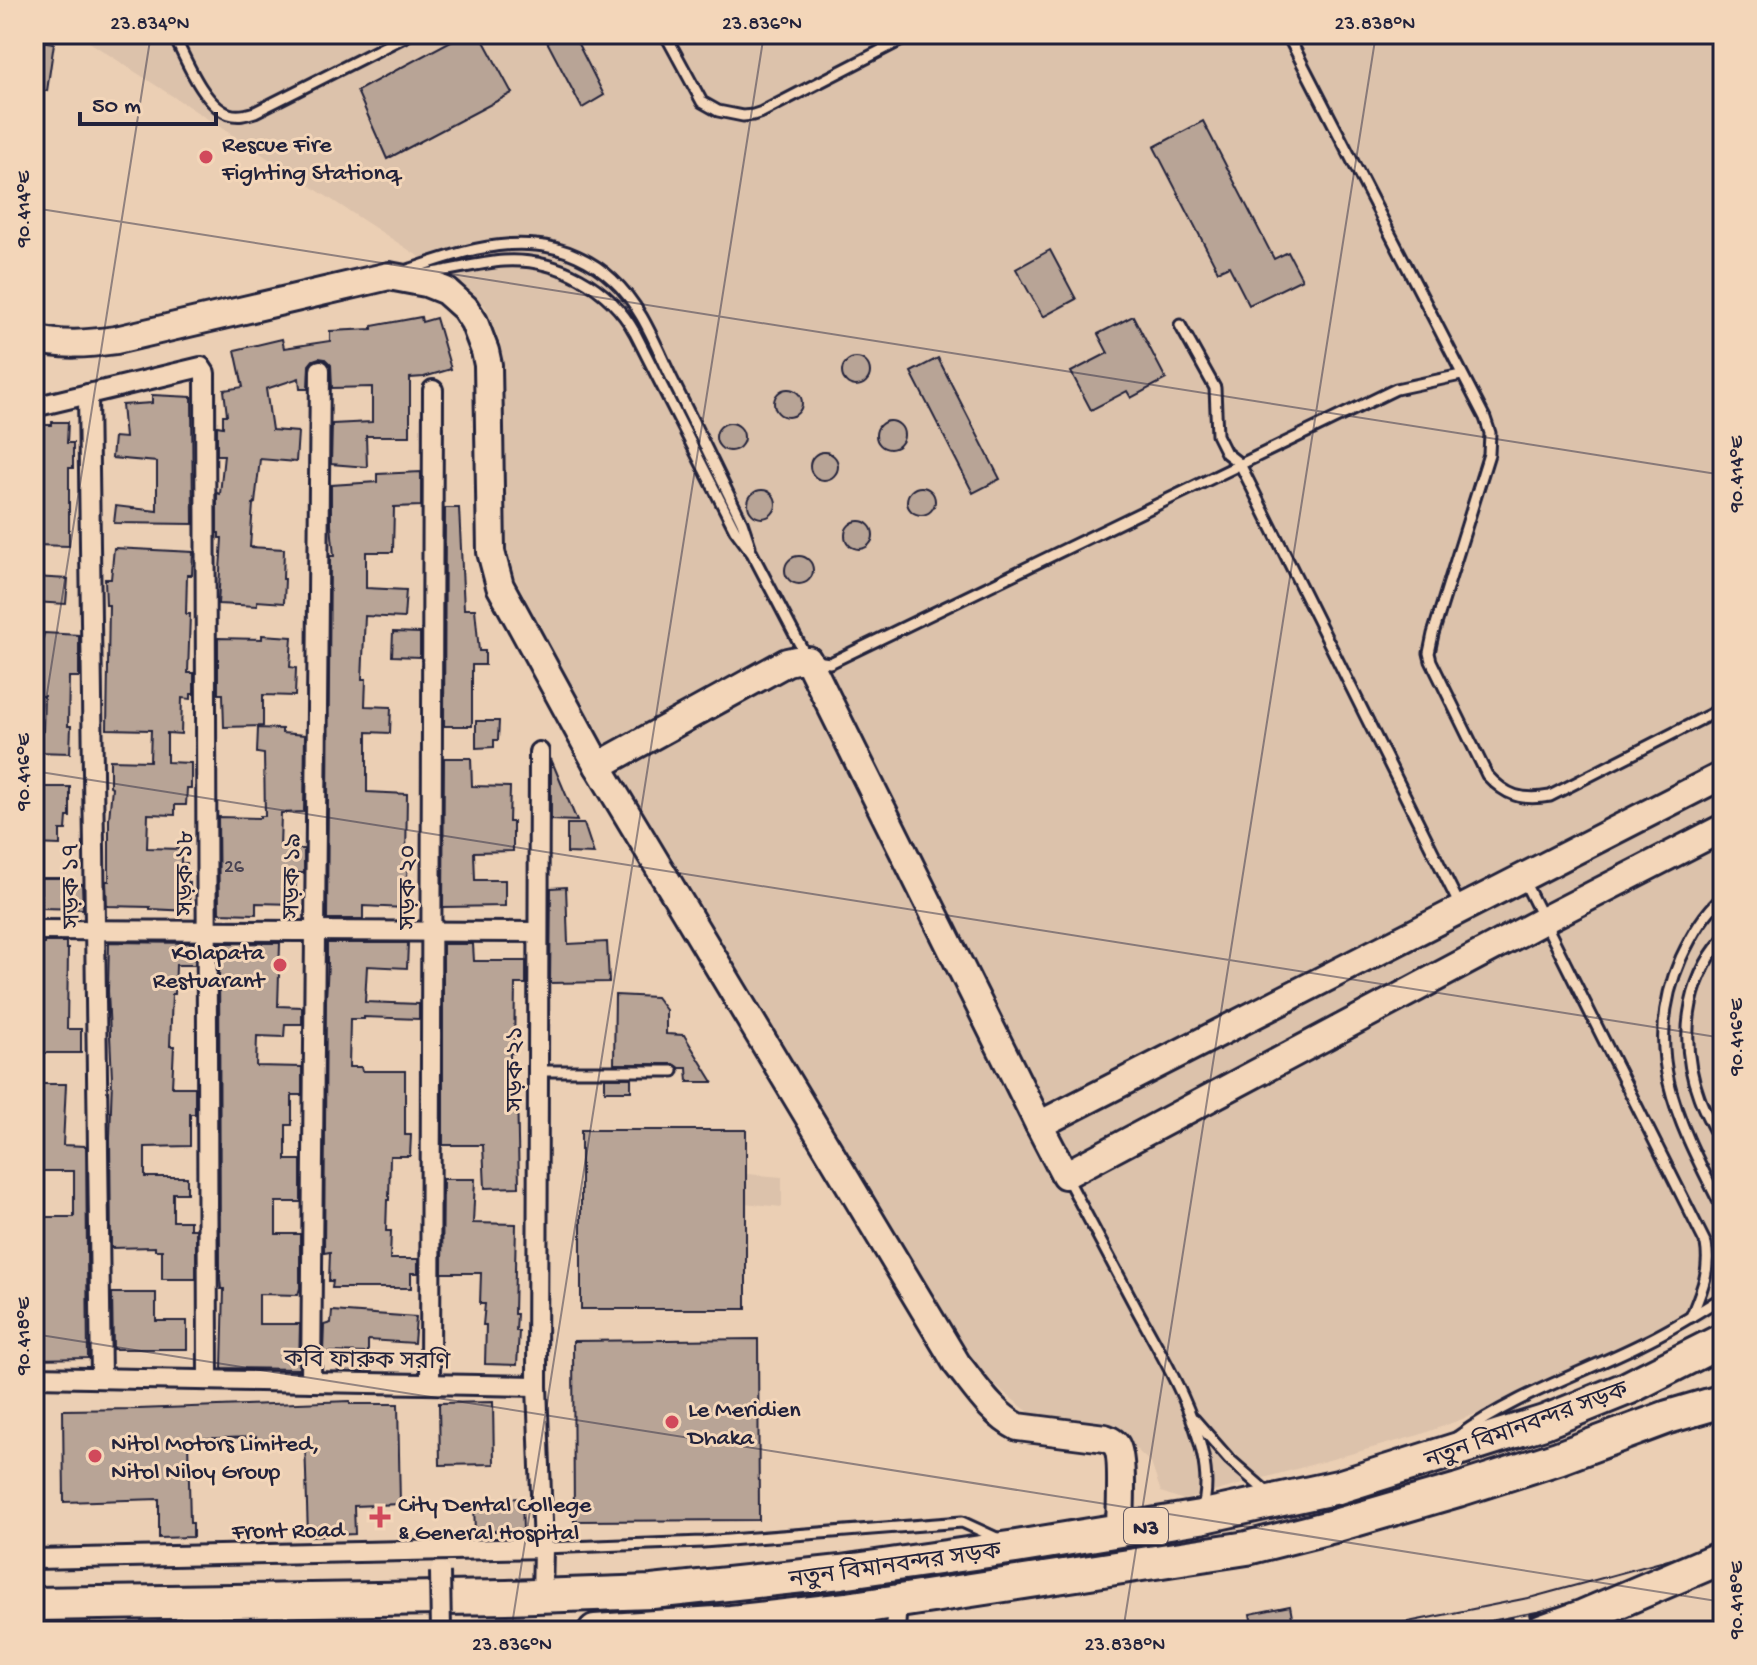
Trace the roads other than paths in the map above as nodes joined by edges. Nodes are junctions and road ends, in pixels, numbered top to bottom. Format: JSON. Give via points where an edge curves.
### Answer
{"nodes":[{"id":1,"x":173,"y":34,"type":"edge"},
{"id":2,"x":410,"y":34,"type":"edge"},
{"id":3,"x":665,"y":34,"type":"edge"},
{"id":4,"x":913,"y":34,"type":"edge"},
{"id":5,"x":1287,"y":34,"type":"edge"},
{"id":6,"x":389,"y":276,"type":"junction"},
{"id":7,"x":1180,"y":325,"type":"dead end"},
{"id":8,"x":34,"y":339,"type":"edge"},
{"id":9,"x":320,"y":370,"type":"dead end"},
{"id":10,"x":1461,"y":375,"type":"junction"},
{"id":11,"x":433,"y":390,"type":"dead end"},
{"id":12,"x":88,"y":394,"type":"junction"},
{"id":13,"x":34,"y":407,"type":"edge"},
{"id":14,"x":1240,"y":464,"type":"junction"},
{"id":15,"x":752,"y":553,"type":"junction"},
{"id":16,"x":808,"y":660,"type":"junction"},
{"id":17,"x":1723,"y":708,"type":"edge"},
{"id":18,"x":539,"y":752,"type":"dead end"},
{"id":19,"x":598,"y":766,"type":"junction"},
{"id":20,"x":1723,"y":775,"type":"edge"},
{"id":21,"x":1723,"y":828,"type":"edge"},
{"id":22,"x":1523,"y":877,"type":"junction"},
{"id":23,"x":1723,"y":897,"type":"edge"},
{"id":24,"x":1462,"y":909,"type":"junction"},
{"id":25,"x":1544,"y":920,"type":"junction"},
{"id":26,"x":34,"y":930,"type":"edge"},
{"id":27,"x":95,"y":931,"type":"junction"},
{"id":28,"x":208,"y":931,"type":"junction"},
{"id":29,"x":315,"y":931,"type":"junction"},
{"id":30,"x":431,"y":932,"type":"junction"},
{"id":31,"x":538,"y":932,"type":"junction"},
{"id":32,"x":1723,"y":939,"type":"edge"},
{"id":33,"x":538,"y":1071,"type":"junction"},
{"id":34,"x":673,"y":1071,"type":"dead end"},
{"id":35,"x":1039,"y":1125,"type":"junction"},
{"id":36,"x":1723,"y":1147,"type":"edge"},
{"id":37,"x":1065,"y":1175,"type":"junction"},
{"id":38,"x":1723,"y":1210,"type":"edge"},
{"id":39,"x":1723,"y":1297,"type":"edge"},
{"id":40,"x":1691,"y":1317,"type":"junction"},
{"id":41,"x":1723,"y":1340,"type":"edge"},
{"id":42,"x":34,"y":1377,"type":"edge"},
{"id":43,"x":101,"y":1378,"type":"junction"},
{"id":44,"x":208,"y":1380,"type":"junction"},
{"id":45,"x":311,"y":1382,"type":"junction"},
{"id":46,"x":430,"y":1384,"type":"junction"},
{"id":47,"x":537,"y":1386,"type":"junction"},
{"id":48,"x":1723,"y":1401,"type":"edge"},
{"id":49,"x":1191,"y":1417,"type":"junction"},
{"id":50,"x":1426,"y":1460,"type":"junction"},
{"id":51,"x":1279,"y":1501,"type":"junction"},
{"id":52,"x":1200,"y":1517,"type":"junction"},
{"id":53,"x":1120,"y":1530,"type":"junction"},
{"id":54,"x":1016,"y":1547,"type":"junction"},
{"id":55,"x":543,"y":1548,"type":"junction"},
{"id":56,"x":1723,"y":1557,"type":"edge"},
{"id":57,"x":34,"y":1559,"type":"edge"},
{"id":58,"x":440,"y":1572,"type":"dead end"},
{"id":59,"x":542,"y":1597,"type":"junction"},
{"id":60,"x":34,"y":1604,"type":"edge"},
{"id":61,"x":896,"y":1616,"type":"edge"},
{"id":62,"x":441,"y":1631,"type":"edge"},
{"id":63,"x":595,"y":1631,"type":"edge"},
{"id":64,"x":1543,"y":1631,"type":"edge"}],
"edges":[{"from":1,"to":2,"type":"lane","via":[[208,96],[226,113],[244,115]]},
{"from":3,"to":4,"type":"lane","via":[[702,102],[743,116],[762,112]]},
{"from":5,"to":10,"type":"lane"},
{"from":6,"to":8,"type":"main road","via":[[116,340],[78,345]]},
{"from":6,"to":15,"type":"lane","via":[[506,261],[540,264],[573,275],[603,294],[628,321],[735,530]]},
{"from":6,"to":15,"type":"lane","via":[[488,247],[526,244],[560,250],[597,267],[624,291],[648,329]]},
{"from":6,"to":19,"type":"main road","via":[[446,291],[465,308],[479,333],[488,365],[491,552],[500,586]]},
{"from":7,"to":14,"type":"lane","via":[[1215,388],[1217,435],[1226,453]]},
{"from":9,"to":29,"type":"street","name":"সড়ক ১৯"},
{"from":10,"to":14,"type":"lane","via":[[1396,389]]},
{"from":10,"to":17,"type":"lane","via":[[1488,426],[1489,454],[1429,653],[1487,775],[1508,793],[1534,799],[1550,796]]},
{"from":11,"to":30,"type":"street","name":"সড়ক ২০"},
{"from":12,"to":13,"type":"street"},
{"from":12,"to":27,"type":"street","name":"সড়ক ১৭"},
{"from":12,"to":28,"type":"street","name":"সড়ক ১৮","via":[[201,367],[205,373]]},
{"from":14,"to":16,"type":"lane","via":[[830,663]]},
{"from":14,"to":24,"type":"lane"},
{"from":15,"to":16,"type":"lane"},
{"from":16,"to":19,"type":"main road","via":[[787,662]]},
{"from":16,"to":35,"type":"main road"},
{"from":18,"to":31,"type":"street","name":"সড়ক ২১"},
{"from":19,"to":53,"type":"main road","via":[[957,1364],[1006,1421],[1105,1438],[1118,1448]]},
{"from":20,"to":22,"type":"main road"},
{"from":21,"to":25,"type":"main road"},
{"from":22,"to":24,"type":"main road"},
{"from":22,"to":25,"type":"lane"},
{"from":23,"to":38,"type":"lane","via":[[1691,936],[1674,975],[1663,1037],[1672,1098]]},
{"from":24,"to":35,"type":"main road"},
{"from":25,"to":37,"type":"main road"},
{"from":25,"to":40,"type":"lane","via":[[1706,1244],[1706,1279]]},
{"from":26,"to":27,"type":"street"},
{"from":27,"to":28,"type":"street"},
{"from":27,"to":43,"type":"street","name":"সড়ক ১৭"},
{"from":28,"to":29,"type":"street"},
{"from":28,"to":44,"type":"street","name":"সড়ক ১৮"},
{"from":29,"to":30,"type":"street"},
{"from":29,"to":45,"type":"street","name":"সড়ক ১৯"},
{"from":30,"to":31,"type":"street"},
{"from":30,"to":46,"type":"street","name":"সড়ক ২০"},
{"from":31,"to":33,"type":"street","name":"সড়ক ২১"},
{"from":32,"to":36,"type":"lane","via":[[1692,995],[1687,1038],[1699,1098]]},
{"from":33,"to":34,"type":"lane"},
{"from":33,"to":47,"type":"street","name":"সড়ক ২১"},
{"from":35,"to":37,"type":"main road"},
{"from":37,"to":49,"type":"lane"},
{"from":39,"to":40,"type":"lane"},
{"from":40,"to":50,"type":"lane","via":[[1533,1391]]},
{"from":41,"to":50,"type":"highway","name":"নতুন বিমানবন্দর সড়ক","number":"N3","via":[[1628,1388],[1544,1422]]},
{"from":42,"to":43,"type":"street","name":"কবি ফারুক সরণি"},
{"from":43,"to":44,"type":"street","name":"কবি ফারুক সরণি"},
{"from":44,"to":45,"type":"street","name":"কবি ফারুক সরণি"},
{"from":45,"to":46,"type":"street","name":"কবি ফারুক সরণি"},
{"from":46,"to":47,"type":"street","name":"কবি ফারুক সরণি"},
{"from":47,"to":55,"type":"street"},
{"from":48,"to":61,"type":"highway","name":"নতুন বিমানবন্দর সড়ক","number":"N3","via":[[1334,1526],[1247,1548]]},
{"from":49,"to":51,"type":"lane","via":[[1240,1471]]},
{"from":49,"to":52,"type":"lane","via":[[1206,1473]]},
{"from":50,"to":51,"type":"highway","name":"নতুন বিমানবন্দর সড়ক","number":"N3"},
{"from":51,"to":52,"type":"highway","name":"নতুন বিমানবন্দর সড়ক","number":"N3"},
{"from":52,"to":53,"type":"highway","name":"নতুন বিমানবন্দর সড়ক","number":"N3"},
{"from":53,"to":54,"type":"highway","name":"নতুন বিমানবন্দর সড়ক","number":"N3"},
{"from":54,"to":55,"type":"lane","via":[[962,1522]]},
{"from":54,"to":59,"type":"highway","name":"নতুন বিমানবন্দর সড়ক","number":"N3","via":[[744,1583]]},
{"from":55,"to":57,"type":"street","name":"Front Road"},
{"from":55,"to":59,"type":"street"},
{"from":56,"to":64,"type":"highway","bridge":true},
{"from":58,"to":62,"type":"street","bridge":true},
{"from":59,"to":60,"type":"highway","name":"নতুন বিমানবন্দর সড়ক","number":"N3"},
{"from":61,"to":63,"type":"highway","name":"নতুন বিমানবন্দর সড়ক","number":"N3"}]}
